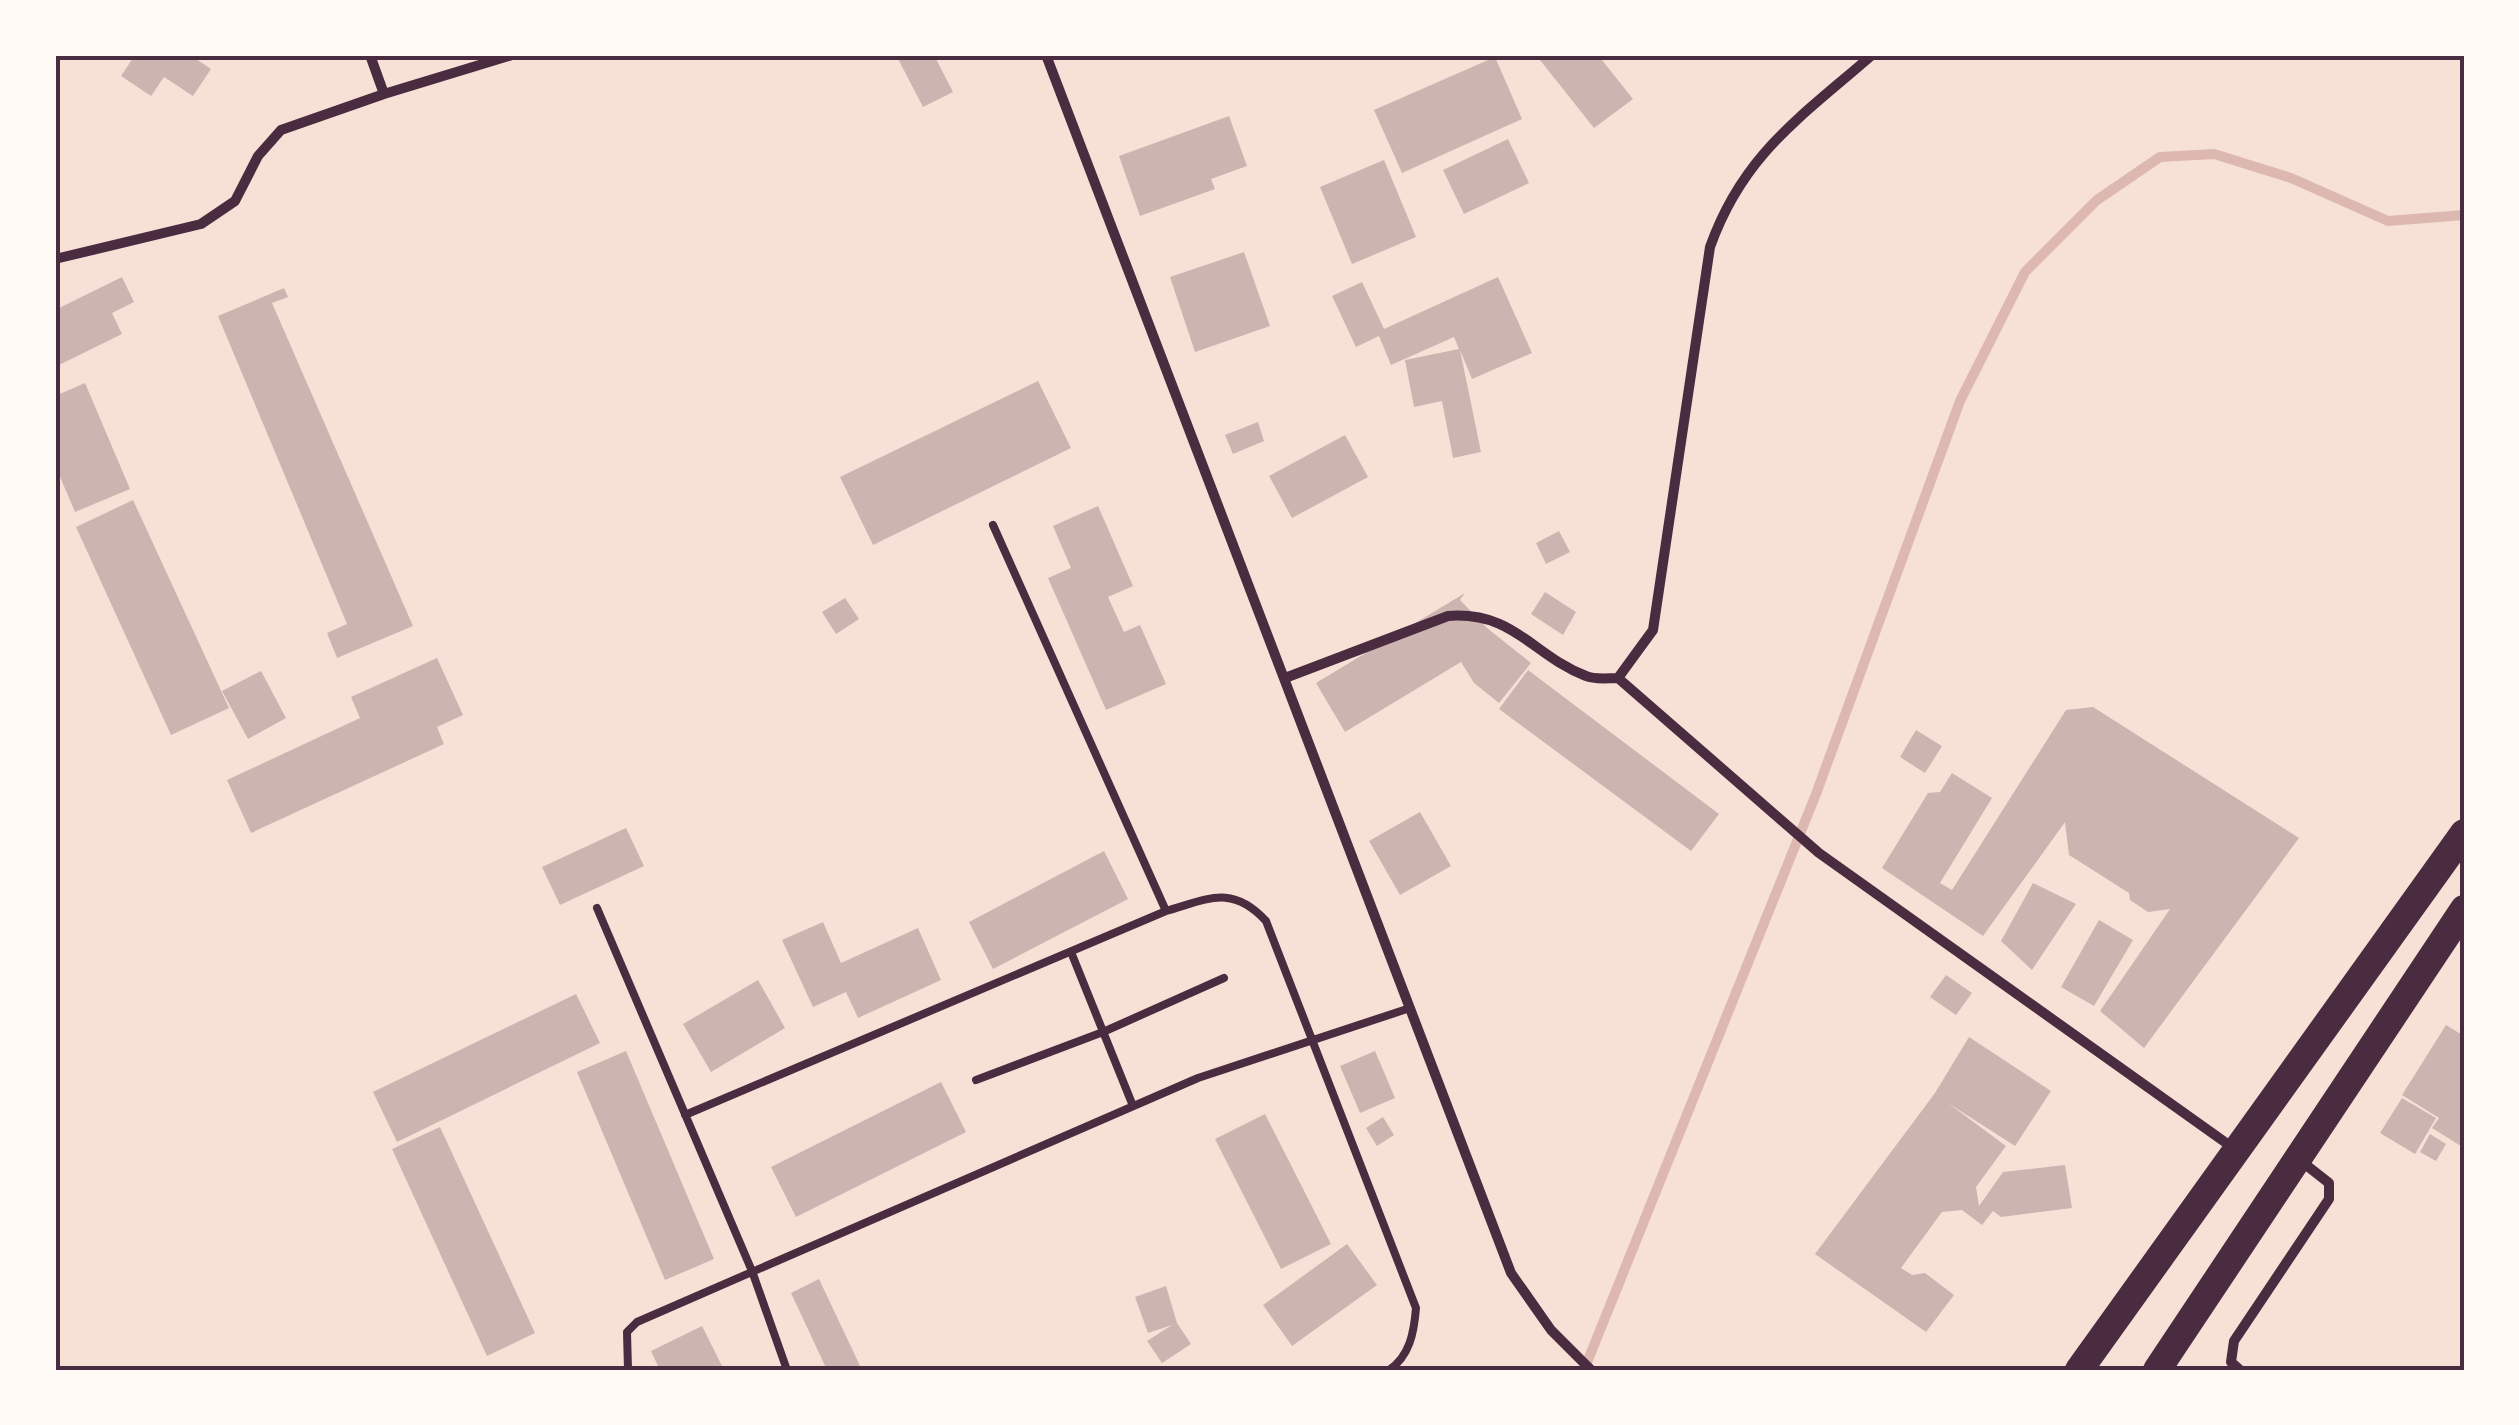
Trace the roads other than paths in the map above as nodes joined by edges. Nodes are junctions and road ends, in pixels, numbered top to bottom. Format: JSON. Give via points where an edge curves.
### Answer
{"nodes":[{"id":1,"x":370,"y":55,"type":"edge"},
{"id":2,"x":512,"y":55,"type":"edge"},
{"id":3,"x":1046,"y":55,"type":"edge"},
{"id":4,"x":1872,"y":55,"type":"edge"},
{"id":5,"x":384,"y":94,"type":"junction"},
{"id":6,"x":55,"y":259,"type":"edge"},
{"id":7,"x":993,"y":525,"type":"dead end"},
{"id":8,"x":1285,"y":678,"type":"junction"},
{"id":9,"x":1618,"y":678,"type":"junction"},
{"id":10,"x":2464,"y":834,"type":"edge"},
{"id":11,"x":597,"y":908,"type":"dead end"},
{"id":12,"x":2464,"y":909,"type":"edge"},
{"id":13,"x":1166,"y":912,"type":"junction"},
{"id":14,"x":1071,"y":952,"type":"junction"},
{"id":15,"x":1224,"y":978,"type":"dead end"},
{"id":16,"x":1410,"y":1008,"type":"junction"},
{"id":17,"x":1103,"y":1032,"type":"junction"},
{"id":18,"x":1313,"y":1040,"type":"junction"},
{"id":19,"x":976,"y":1080,"type":"dead end"},
{"id":20,"x":1133,"y":1106,"type":"junction"},
{"id":21,"x":685,"y":1115,"type":"junction"},
{"id":22,"x":2238,"y":1151,"type":"junction"},
{"id":23,"x":2296,"y":1157,"type":"junction"},
{"id":24,"x":752,"y":1271,"type":"junction"},
{"id":25,"x":628,"y":1370,"type":"edge"},
{"id":26,"x":786,"y":1370,"type":"edge"},
{"id":27,"x":1389,"y":1370,"type":"edge"},
{"id":28,"x":1591,"y":1370,"type":"edge"},
{"id":29,"x":2079,"y":1370,"type":"edge"},
{"id":30,"x":2157,"y":1370,"type":"edge"},
{"id":31,"x":2240,"y":1370,"type":"edge"}],
"edges":[{"from":1,"to":5,"type":"street"},
{"from":2,"to":5,"type":"street"},
{"from":3,"to":8,"type":"street"},
{"from":4,"to":9,"type":"street","via":[[1748,167],[1724,206],[1710,247],[1654,630]]},
{"from":5,"to":6,"type":"street","via":[[281,130],[258,156],[236,201],[200,224]]},
{"from":7,"to":13,"type":"lane"},
{"from":8,"to":9,"type":"street","via":[[1448,616],[1474,614],[1501,622],[1588,678]]},
{"from":8,"to":16,"type":"street"},
{"from":9,"to":22,"type":"street","via":[[1819,853]]},
{"from":10,"to":22,"type":"highway"},
{"from":11,"to":21,"type":"lane"},
{"from":12,"to":23,"type":"highway"},
{"from":13,"to":14,"type":"lane"},
{"from":13,"to":18,"type":"lane","via":[[1228,896],[1250,904],[1266,921]]},
{"from":14,"to":17,"type":"lane"},
{"from":14,"to":21,"type":"lane"},
{"from":15,"to":17,"type":"lane"},
{"from":16,"to":18,"type":"lane"},
{"from":16,"to":28,"type":"street","via":[[1510,1273]]},
{"from":17,"to":19,"type":"lane"},
{"from":17,"to":20,"type":"lane"},
{"from":18,"to":20,"type":"lane"},
{"from":18,"to":27,"type":"lane","via":[[1416,1308],[1414,1334],[1400,1363]]},
{"from":20,"to":24,"type":"lane"},
{"from":21,"to":24,"type":"lane"},
{"from":22,"to":29,"type":"highway"},
{"from":23,"to":30,"type":"highway"},
{"from":23,"to":31,"type":"street","via":[[2329,1183],[2329,1198],[2234,1341],[2231,1362]]},
{"from":24,"to":25,"type":"lane","via":[[637,1322],[627,1332]]},
{"from":24,"to":26,"type":"lane"}]}
